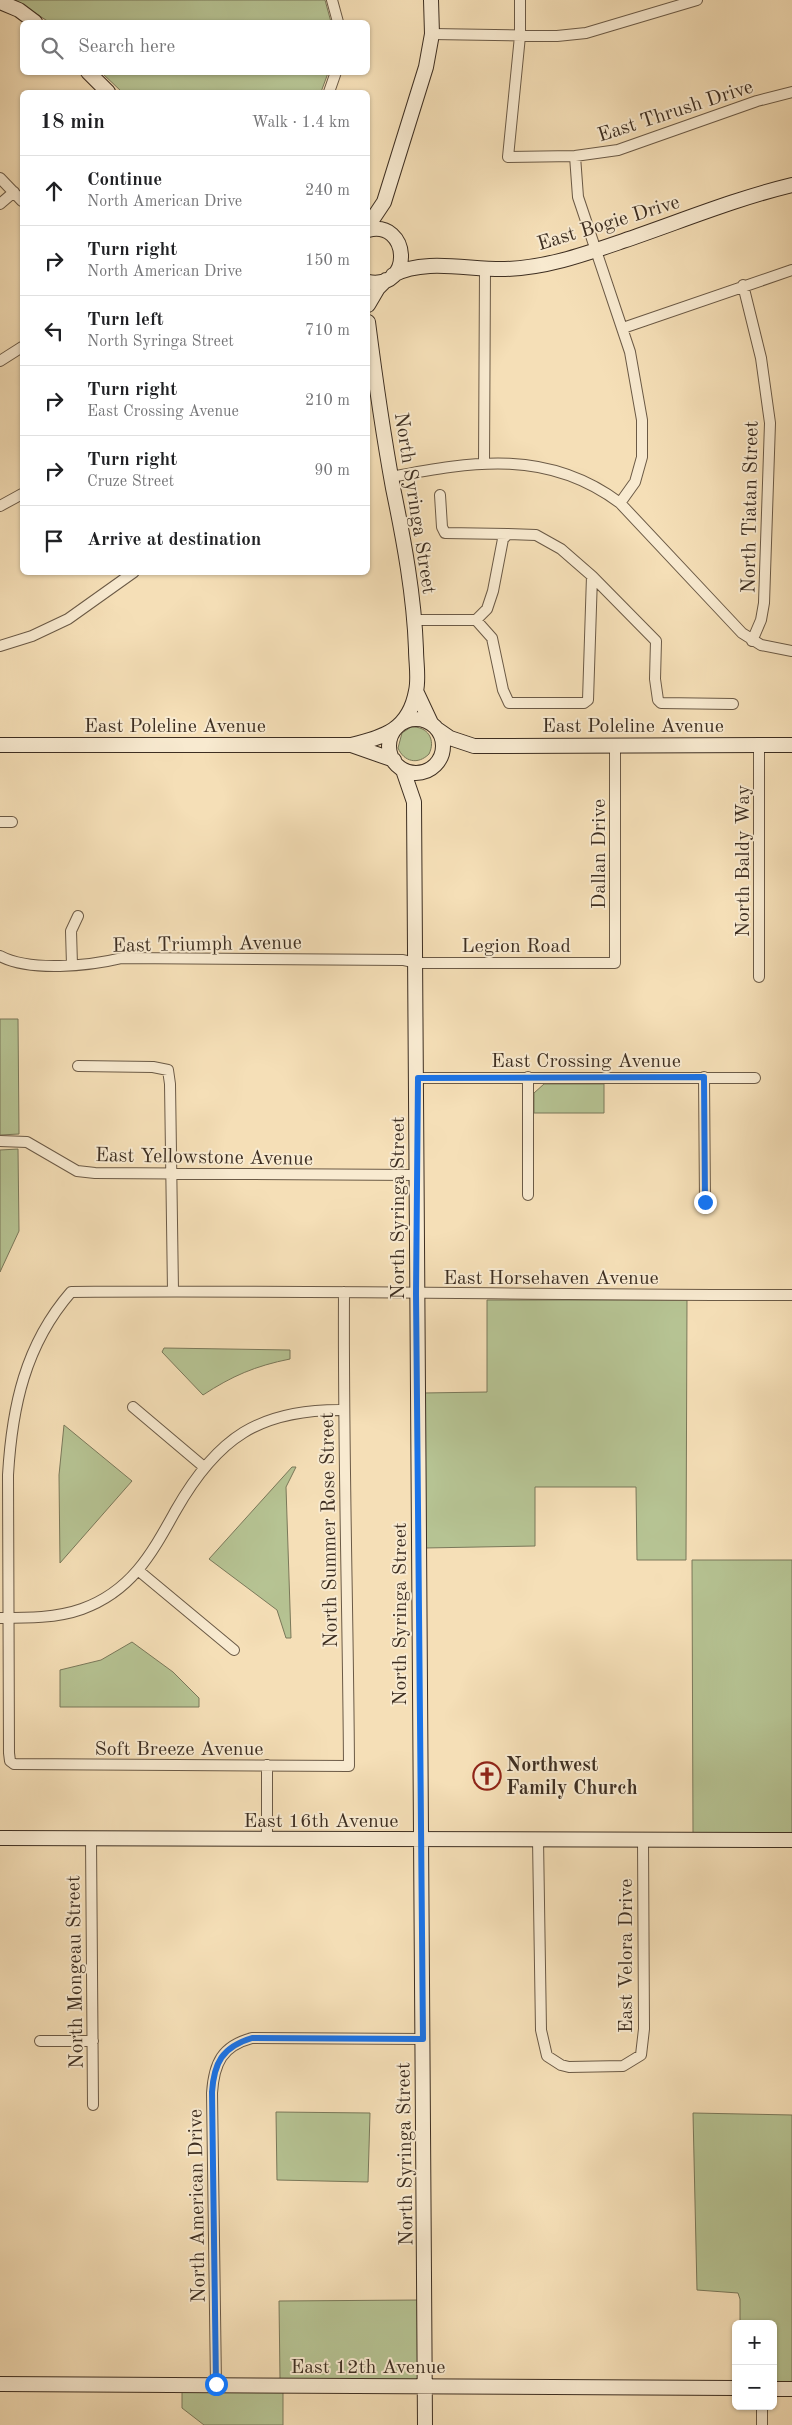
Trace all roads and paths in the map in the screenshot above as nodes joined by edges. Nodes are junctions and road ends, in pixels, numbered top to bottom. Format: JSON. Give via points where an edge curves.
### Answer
{"nodes":[{"id":1,"x":332,"y":0,"type":"edge"},
{"id":2,"x":431,"y":0,"type":"edge"},
{"id":3,"x":520,"y":0,"type":"edge"},
{"id":4,"x":697,"y":0,"type":"edge"},
{"id":5,"x":0,"y":2,"type":"edge"},
{"id":6,"x":32,"y":20,"type":"edge"},
{"id":7,"x":337,"y":20,"type":"edge"},
{"id":8,"x":432,"y":34,"type":"junction"},
{"id":9,"x":520,"y":36,"type":"junction"},
{"id":10,"x":91,"y":75,"type":"edge"},
{"id":11,"x":335,"y":75,"type":"edge"},
{"id":12,"x":106,"y":90,"type":"edge"},
{"id":13,"x":330,"y":90,"type":"edge"},
{"id":14,"x":792,"y":92,"type":"edge"},
{"id":15,"x":575,"y":156,"type":"junction"},
{"id":16,"x":0,"y":178,"type":"edge"},
{"id":17,"x":792,"y":186,"type":"edge"},
{"id":18,"x":14,"y":192,"type":"junction"},
{"id":19,"x":20,"y":198,"type":"edge"},
{"id":20,"x":384,"y":202,"type":"junction"},
{"id":21,"x":0,"y":204,"type":"edge"},
{"id":22,"x":370,"y":225,"type":"edge"},
{"id":23,"x":370,"y":228,"type":"edge"},
{"id":24,"x":396,"y":240,"type":"junction"},
{"id":25,"x":595,"y":250,"type":"junction"},
{"id":26,"x":432,"y":265,"type":"junction"},
{"id":27,"x":485,"y":269,"type":"junction"},
{"id":28,"x":792,"y":270,"type":"edge"},
{"id":29,"x":390,"y":278,"type":"junction"},
{"id":30,"x":370,"y":282,"type":"edge"},
{"id":31,"x":743,"y":285,"type":"junction"},
{"id":32,"x":370,"y":302,"type":"edge"},
{"id":33,"x":623,"y":328,"type":"junction"},
{"id":34,"x":370,"y":335,"type":"edge"},
{"id":35,"x":20,"y":348,"type":"edge"},
{"id":36,"x":0,"y":361,"type":"edge"},
{"id":37,"x":484,"y":463,"type":"junction"},
{"id":38,"x":392,"y":477,"type":"junction"},
{"id":39,"x":20,"y":495,"type":"edge"},
{"id":40,"x":440,"y":495,"type":"dead end"},
{"id":41,"x":620,"y":504,"type":"junction"},
{"id":42,"x":0,"y":506,"type":"edge"},
{"id":43,"x":508,"y":534,"type":"junction"},
{"id":44,"x":130,"y":575,"type":"edge"},
{"id":45,"x":592,"y":576,"type":"junction"},
{"id":46,"x":414,"y":620,"type":"junction"},
{"id":47,"x":476,"y":620,"type":"junction"},
{"id":48,"x":752,"y":641,"type":"junction"},
{"id":49,"x":0,"y":646,"type":"edge"},
{"id":50,"x":792,"y":652,"type":"edge"},
{"id":51,"x":416,"y":692,"type":"junction"},
{"id":52,"x":733,"y":704,"type":"dead end"},
{"id":53,"x":434,"y":726,"type":"junction"},
{"id":54,"x":396,"y":728,"type":"junction"},
{"id":55,"x":0,"y":744,"type":"edge"},
{"id":56,"x":615,"y":744,"type":"junction"},
{"id":57,"x":351,"y":745,"type":"junction"},
{"id":58,"x":759,"y":745,"type":"junction"},
{"id":59,"x":792,"y":745,"type":"edge"},
{"id":60,"x":474,"y":746,"type":"junction"},
{"id":61,"x":398,"y":765,"type":"junction"},
{"id":62,"x":431,"y":768,"type":"junction"},
{"id":63,"x":414,"y":802,"type":"junction"},
{"id":64,"x":0,"y":822,"type":"edge"},
{"id":65,"x":12,"y":822,"type":"dead end"},
{"id":66,"x":78,"y":916,"type":"dead end"},
{"id":67,"x":0,"y":956,"type":"edge"},
{"id":68,"x":416,"y":963,"type":"junction"},
{"id":69,"x":616,"y":963,"type":"joint"},
{"id":70,"x":72,"y":965,"type":"junction"},
{"id":71,"x":759,"y":976,"type":"dead end"},
{"id":72,"x":78,"y":1066,"type":"dead end"},
{"id":73,"x":704,"y":1077,"type":"junction"},
{"id":74,"x":418,"y":1078,"type":"junction"},
{"id":75,"x":528,"y":1078,"type":"junction"},
{"id":76,"x":755,"y":1078,"type":"dead end"},
{"id":77,"x":0,"y":1141,"type":"edge"},
{"id":78,"x":172,"y":1174,"type":"junction"},
{"id":79,"x":416,"y":1175,"type":"junction"},
{"id":80,"x":528,"y":1195,"type":"dead end"},
{"id":81,"x":705,"y":1202,"type":"dead end"},
{"id":82,"x":173,"y":1291,"type":"junction"},
{"id":83,"x":344,"y":1292,"type":"junction"},
{"id":84,"x":416,"y":1294,"type":"junction"},
{"id":85,"x":792,"y":1295,"type":"edge"},
{"id":86,"x":133,"y":1407,"type":"dead end"},
{"id":87,"x":343,"y":1410,"type":"junction"},
{"id":88,"x":204,"y":1467,"type":"junction"},
{"id":89,"x":139,"y":1571,"type":"junction"},
{"id":90,"x":4,"y":1618,"type":"edge"},
{"id":91,"x":234,"y":1650,"type":"dead end"},
{"id":92,"x":267,"y":1766,"type":"junction"},
{"id":93,"x":348,"y":1766,"type":"joint"},
{"id":94,"x":0,"y":1838,"type":"edge"},
{"id":95,"x":91,"y":1838,"type":"junction"},
{"id":96,"x":267,"y":1839,"type":"junction"},
{"id":97,"x":420,"y":1840,"type":"junction"},
{"id":98,"x":538,"y":1840,"type":"junction"},
{"id":99,"x":643,"y":1840,"type":"junction"},
{"id":100,"x":792,"y":1840,"type":"edge"},
{"id":101,"x":423,"y":2039,"type":"junction"},
{"id":102,"x":40,"y":2041,"type":"dead end"},
{"id":103,"x":93,"y":2041,"type":"junction"},
{"id":104,"x":93,"y":2105,"type":"dead end"},
{"id":105,"x":0,"y":2384,"type":"edge"},
{"id":106,"x":216,"y":2384,"type":"junction"},
{"id":107,"x":424,"y":2386,"type":"junction"},
{"id":108,"x":732,"y":2388,"type":"edge"},
{"id":109,"x":777,"y":2389,"type":"edge"},
{"id":110,"x":792,"y":2389,"type":"edge"},
{"id":111,"x":762,"y":2410,"type":"edge"},
{"id":112,"x":425,"y":2425,"type":"edge"},
{"id":113,"x":762,"y":2425,"type":"edge"}],
"edges":[{"from":1,"to":7,"type":"street"},
{"from":2,"to":8,"type":"street"},
{"from":3,"to":9,"type":"street"},
{"from":4,"to":9,"type":"street","via":[[586,33]]},
{"from":5,"to":6,"type":"street"},
{"from":8,"to":9,"type":"street"},
{"from":8,"to":20,"type":"street","via":[[426,67]]},
{"from":9,"to":15,"type":"street","name":"East Thrush Drive","via":[[508,157]]},
{"from":10,"to":12,"type":"street"},
{"from":11,"to":13,"type":"street"},
{"from":14,"to":15,"type":"street","name":"East Thrush Drive","via":[[757,101],[632,146]]},
{"from":15,"to":25,"type":"street","via":[[578,198]]},
{"from":16,"to":18,"type":"street"},
{"from":17,"to":25,"type":"street","name":"East Bogie Drive","via":[[763,192]]},
{"from":18,"to":19,"type":"street"},
{"from":18,"to":21,"type":"street"},
{"from":20,"to":22,"type":"street"},
{"from":20,"to":24,"type":"street","via":[[390,230]]},
{"from":23,"to":24,"type":"street","name":"East Bogie Drive","via":[[379,229]]},
{"from":24,"to":26,"type":"street","name":"East Bogie Drive","via":[[415,257]]},
{"from":24,"to":29,"type":"street","via":[[401,260]]},
{"from":25,"to":27,"type":"street","name":"East Bogie Drive","via":[[543,264]]},
{"from":25,"to":33,"type":"street"},
{"from":26,"to":27,"type":"street","name":"East Bogie Drive"},
{"from":26,"to":29,"type":"street","name":"East Bogie Drive","via":[[413,267]]},
{"from":27,"to":37,"type":"street"},
{"from":28,"to":31,"type":"street"},
{"from":29,"to":30,"type":"street","name":"East Bogie Drive"},
{"from":29,"to":32,"type":"street","via":[[378,288]]},
{"from":31,"to":33,"type":"street"},
{"from":31,"to":48,"type":"street","name":"North Tiatan Street","via":[[761,358],[770,423],[764,603]]},
{"from":33,"to":41,"type":"street","via":[[635,375],[642,457],[635,482]]},
{"from":34,"to":38,"type":"street","name":"North Syringa Street"},
{"from":35,"to":36,"type":"street"},
{"from":37,"to":38,"type":"street"},
{"from":37,"to":41,"type":"street","via":[[530,466],[569,474],[602,490]]},
{"from":38,"to":46,"type":"street","name":"North Syringa Street"},
{"from":39,"to":42,"type":"street"},
{"from":40,"to":43,"type":"street","via":[[445,533]]},
{"from":41,"to":48,"type":"street"},
{"from":43,"to":45,"type":"street","via":[[536,535],[561,549]]},
{"from":43,"to":47,"type":"street","via":[[503,539],[487,609]]},
{"from":44,"to":49,"type":"street","via":[[68,619],[32,636]]},
{"from":45,"to":47,"type":"street","via":[[588,700],[584,703],[509,703],[505,699],[492,638]]},
{"from":45,"to":52,"type":"street","via":[[656,641],[655,678],[661,703]]},
{"from":46,"to":47,"type":"street"},
{"from":46,"to":51,"type":"street","name":"North Syringa Street"},
{"from":48,"to":50,"type":"street"},
{"from":51,"to":53,"type":"street","name":"North Syringa Street"},
{"from":51,"to":54,"type":"street","name":"North Syringa Street","via":[[404,719]]},
{"from":53,"to":54,"type":"street","via":[[416,719]]},
{"from":53,"to":60,"type":"street","name":"East Poleline Avenue","via":[[450,738]]},
{"from":53,"to":62,"type":"street","via":[[443,747],[442,754]]},
{"from":54,"to":57,"type":"street","name":"East Poleline Avenue","via":[[388,735]]},
{"from":54,"to":61,"type":"street","via":[[389,748]]},
{"from":55,"to":57,"type":"street","name":"East Poleline Avenue"},
{"from":56,"to":58,"type":"street","name":"East Poleline Avenue"},
{"from":56,"to":60,"type":"street","name":"East Poleline Avenue"},
{"from":56,"to":69,"type":"street","name":"Dallan Drive"},
{"from":57,"to":61,"type":"street","name":"East Poleline Avenue"},
{"from":58,"to":59,"type":"street","name":"East Poleline Avenue"},
{"from":58,"to":71,"type":"street","name":"North Baldy Way"},
{"from":60,"to":62,"type":"street","name":"East Poleline Avenue","via":[[444,757]]},
{"from":61,"to":62,"type":"street","via":[[416,773]]},
{"from":61,"to":63,"type":"street","name":"North Syringa Street"},
{"from":62,"to":63,"type":"street","name":"North Syringa Street"},
{"from":63,"to":68,"type":"street","name":"North Syringa Street"},
{"from":64,"to":65,"type":"street"},
{"from":66,"to":70,"type":"street","via":[[71,931]]},
{"from":67,"to":70,"type":"street","name":"East Triumph Avenue","via":[[23,964]]},
{"from":68,"to":69,"type":"street","name":"Legion Road"},
{"from":68,"to":70,"type":"street","name":"East Triumph Avenue","via":[[403,960],[122,958],[93,965]]},
{"from":68,"to":74,"type":"street","name":"North Syringa Street"},
{"from":72,"to":78,"type":"street","via":[[168,1070]]},
{"from":73,"to":75,"type":"street","name":"East Crossing Avenue"},
{"from":73,"to":76,"type":"street","name":"East Crossing Avenue"},
{"from":73,"to":81,"type":"street"},
{"from":74,"to":75,"type":"street","name":"East Crossing Avenue"},
{"from":74,"to":79,"type":"street","name":"North Syringa Street"},
{"from":75,"to":80,"type":"street"},
{"from":77,"to":78,"type":"street","name":"East Yellowstone Avenue","via":[[27,1142],[77,1170]]},
{"from":78,"to":79,"type":"street","name":"East Yellowstone Avenue"},
{"from":78,"to":82,"type":"street"},
{"from":79,"to":84,"type":"street","name":"North Syringa Street"},
{"from":82,"to":83,"type":"street","name":"East Horsehaven Avenue"},
{"from":82,"to":90,"type":"street","name":"East Horsehaven Avenue","via":[[71,1292],[40,1337],[26,1366],[14,1409],[8,1475]]},
{"from":83,"to":84,"type":"street","name":"East Horsehaven Avenue"},
{"from":83,"to":87,"type":"street","name":"North Summer Rose Street"},
{"from":84,"to":85,"type":"street","name":"East Horsehaven Avenue"},
{"from":84,"to":97,"type":"street","name":"North Syringa Street"},
{"from":86,"to":88,"type":"street"},
{"from":87,"to":88,"type":"street","via":[[298,1412],[270,1419],[231,1440]]},
{"from":87,"to":93,"type":"street","name":"North Summer Rose Street"},
{"from":88,"to":89,"type":"street","via":[[184,1496],[162,1539]]},
{"from":89,"to":90,"type":"street","via":[[120,1588],[82,1609],[33,1618]]},
{"from":89,"to":91,"type":"street"},
{"from":90,"to":92,"type":"street","name":"Soft Breeze Avenue","via":[[10,1761],[14,1764]]},
{"from":92,"to":93,"type":"street","name":"Soft Breeze Avenue"},
{"from":92,"to":96,"type":"street"},
{"from":94,"to":95,"type":"street","name":"East 16th Avenue"},
{"from":95,"to":96,"type":"street","name":"East 16th Avenue"},
{"from":95,"to":103,"type":"street","name":"North Mongeau Street"},
{"from":96,"to":97,"type":"street","name":"East 16th Avenue"},
{"from":97,"to":98,"type":"street","name":"East 16th Avenue"},
{"from":97,"to":101,"type":"street","name":"North Syringa Street"},
{"from":98,"to":99,"type":"street","name":"East 16th Avenue"},
{"from":98,"to":99,"type":"street","name":"East Velora Drive","via":[[541,2030],[547,2056],[569,2067],[623,2066],[641,2055],[644,2029]]},
{"from":99,"to":100,"type":"street","name":"East 16th Avenue"},
{"from":101,"to":106,"type":"street","name":"North American Drive","via":[[252,2038],[238,2042],[223,2055],[213,2076],[212,2092]]},
{"from":101,"to":107,"type":"street","name":"North Syringa Street"},
{"from":102,"to":103,"type":"street"},
{"from":103,"to":104,"type":"street","name":"North Mongeau Street"},
{"from":105,"to":106,"type":"street","name":"East 12th Avenue"},
{"from":106,"to":107,"type":"street","name":"East 12th Avenue"},
{"from":107,"to":108,"type":"street","name":"East 12th Avenue"},
{"from":107,"to":112,"type":"street","name":"North Syringa Street"},
{"from":109,"to":110,"type":"street"},
{"from":111,"to":113,"type":"street"}]}
